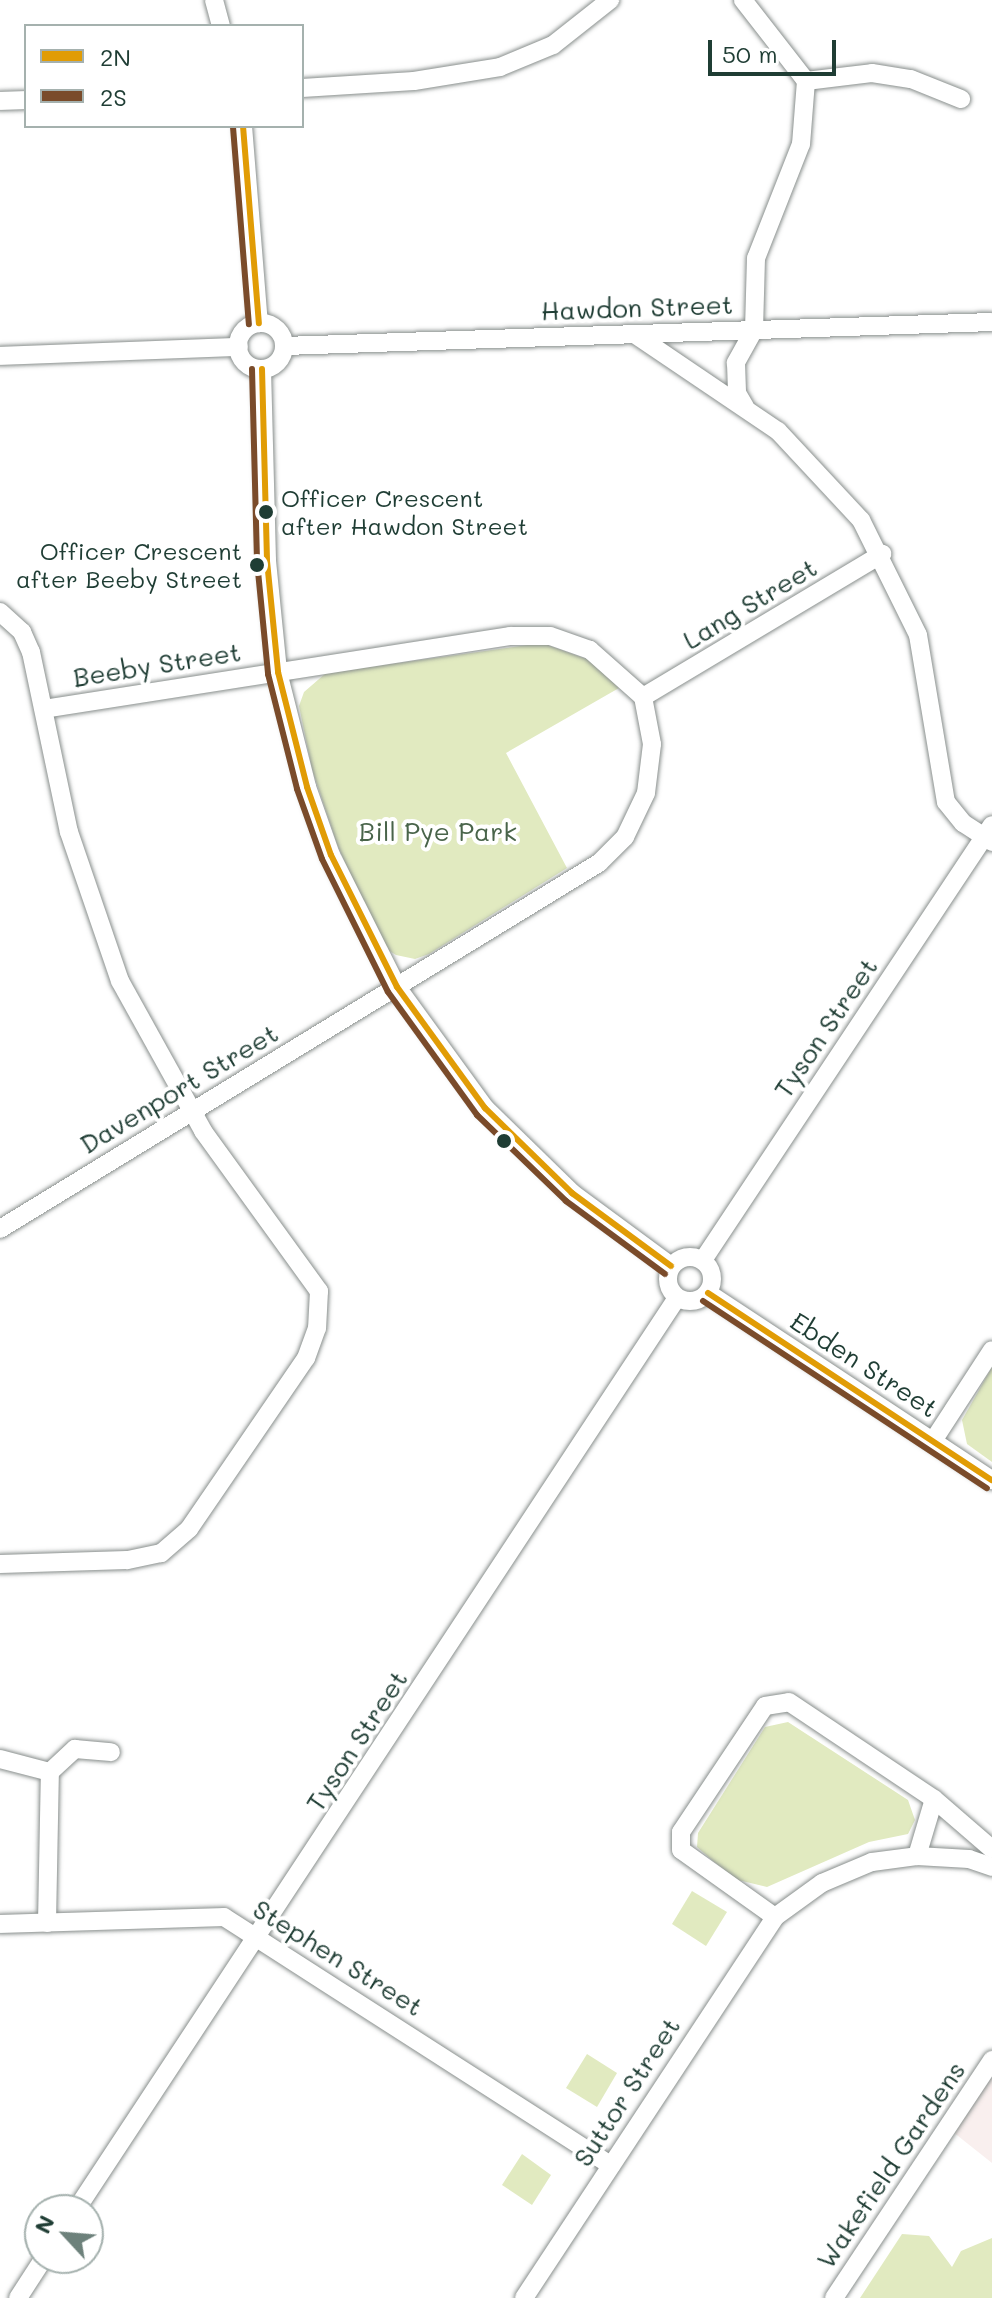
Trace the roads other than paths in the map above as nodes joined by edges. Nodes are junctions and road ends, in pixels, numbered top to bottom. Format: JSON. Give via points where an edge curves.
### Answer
{"nodes":[{"id":1,"x":214,"y":0,"type":"edge"},
{"id":2,"x":610,"y":0,"type":"edge"},
{"id":3,"x":743,"y":0,"type":"edge"},
{"id":4,"x":220,"y":24,"type":"edge"},
{"id":5,"x":806,"y":81,"type":"junction"},
{"id":6,"x":304,"y":88,"type":"edge"},
{"id":7,"x":961,"y":99,"type":"dead end"},
{"id":8,"x":24,"y":100,"type":"edge"},
{"id":9,"x":0,"y":101,"type":"edge"},
{"id":10,"x":243,"y":128,"type":"edge"},
{"id":11,"x":992,"y":322,"type":"edge"},
{"id":12,"x":259,"y":323,"type":"junction"},
{"id":13,"x":754,"y":330,"type":"junction"},
{"id":14,"x":636,"y":335,"type":"junction"},
{"id":15,"x":284,"y":346,"type":"junction"},
{"id":16,"x":239,"y":347,"type":"junction"},
{"id":17,"x":0,"y":356,"type":"edge"},
{"id":18,"x":262,"y":369,"type":"junction"},
{"id":19,"x":747,"y":410,"type":"junction"},
{"id":20,"x":882,"y":554,"type":"junction"},
{"id":21,"x":0,"y":612,"type":"edge"},
{"id":22,"x":278,"y":672,"type":"junction"},
{"id":23,"x":643,"y":697,"type":"junction"},
{"id":24,"x":44,"y":709,"type":"junction"},
{"id":25,"x":990,"y":835,"type":"edge"},
{"id":26,"x":392,"y":990,"type":"junction"},
{"id":27,"x":192,"y":1112,"type":"junction"},
{"id":28,"x":0,"y":1229,"type":"edge"},
{"id":29,"x":703,"y":1260,"type":"junction"},
{"id":30,"x":671,"y":1266,"type":"junction"},
{"id":31,"x":708,"y":1293,"type":"junction"},
{"id":32,"x":677,"y":1298,"type":"junction"},
{"id":33,"x":992,"y":1350,"type":"edge"},
{"id":34,"x":933,"y":1441,"type":"junction"},
{"id":35,"x":992,"y":1480,"type":"edge"},
{"id":36,"x":0,"y":1564,"type":"edge"},
{"id":37,"x":111,"y":1752,"type":"dead end"},
{"id":38,"x":0,"y":1759,"type":"edge"},
{"id":39,"x":50,"y":1772,"type":"junction"},
{"id":40,"x":934,"y":1799,"type":"junction"},
{"id":41,"x":992,"y":1849,"type":"edge"},
{"id":42,"x":917,"y":1856,"type":"junction"},
{"id":43,"x":992,"y":1867,"type":"edge"},
{"id":44,"x":775,"y":1917,"type":"junction"},
{"id":45,"x":47,"y":1923,"type":"junction"},
{"id":46,"x":0,"y":1924,"type":"edge"},
{"id":47,"x":259,"y":1937,"type":"junction"},
{"id":48,"x":992,"y":2060,"type":"edge"},
{"id":49,"x":611,"y":2165,"type":"junction"},
{"id":50,"x":87,"y":2194,"type":"edge"},
{"id":51,"x":34,"y":2274,"type":"edge"},
{"id":52,"x":18,"y":2298,"type":"edge"},
{"id":53,"x":524,"y":2298,"type":"edge"},
{"id":54,"x":834,"y":2298,"type":"edge"}],
"edges":[{"from":1,"to":4,"type":"street"},
{"from":2,"to":6,"type":"street","via":[[553,45],[500,67],[414,81]]},
{"from":3,"to":5,"type":"street"},
{"from":5,"to":7,"type":"street","via":[[872,73],[911,79]]},
{"from":5,"to":13,"type":"street","via":[[801,144],[756,258]]},
{"from":8,"to":9,"type":"street"},
{"from":10,"to":12,"type":"street"},
{"from":11,"to":13,"type":"street","name":"Hawdon Street"},
{"from":12,"to":15,"type":"street","via":[[277,329]]},
{"from":12,"to":16,"type":"street","via":[[244,331]]},
{"from":13,"to":14,"type":"street","name":"Hawdon Street"},
{"from":13,"to":19,"type":"street","via":[[735,368],[737,393]]},
{"from":14,"to":15,"type":"street","name":"Hawdon Street"},
{"from":14,"to":19,"type":"street"},
{"from":15,"to":18,"type":"street","via":[[277,362]]},
{"from":16,"to":17,"type":"street"},
{"from":16,"to":18,"type":"street","via":[[244,361]]},
{"from":18,"to":22,"type":"street","via":[[267,561]]},
{"from":19,"to":20,"type":"street","via":[[824,476]]},
{"from":20,"to":23,"type":"street","name":"Lang Street"},
{"from":20,"to":25,"type":"street","via":[[918,635],[946,802]]},
{"from":21,"to":24,"type":"street","via":[[22,632]]},
{"from":22,"to":23,"type":"street","name":"Beeby Street","via":[[510,636],[550,636],[590,650]]},
{"from":22,"to":24,"type":"street","name":"Beeby Street"},
{"from":22,"to":26,"type":"street","via":[[307,787],[331,855]]},
{"from":23,"to":26,"type":"street","name":"Davenport Street","via":[[652,744],[646,793],[625,837],[599,863]]},
{"from":24,"to":27,"type":"street","via":[[69,832],[120,981]]},
{"from":25,"to":29,"type":"street","name":"Tyson Street"},
{"from":26,"to":27,"type":"street","name":"Davenport Street"},
{"from":26,"to":30,"type":"street","via":[[485,1108],[572,1193]]},
{"from":27,"to":28,"type":"street","name":"Davenport Street"},
{"from":27,"to":36,"type":"street","via":[[319,1291],[317,1328],[306,1358],[189,1529],[161,1553],[127,1560]]},
{"from":29,"to":30,"type":"street","via":[[682,1257]]},
{"from":29,"to":31,"type":"street","via":[[712,1275]]},
{"from":30,"to":32,"type":"street","via":[[668,1280]]},
{"from":31,"to":32,"type":"street","via":[[694,1301]]},
{"from":31,"to":34,"type":"street","name":"Ebden Street"},
{"from":32,"to":47,"type":"street","name":"Tyson Street"},
{"from":33,"to":34,"type":"street"},
{"from":34,"to":35,"type":"street","name":"Ebden Street"},
{"from":37,"to":39,"type":"street","via":[[75,1749]]},
{"from":38,"to":39,"type":"street"},
{"from":39,"to":45,"type":"street"},
{"from":40,"to":41,"type":"street"},
{"from":40,"to":42,"type":"street"},
{"from":40,"to":44,"type":"street","via":[[789,1702],[765,1706],[681,1832],[686,1857]]},
{"from":42,"to":43,"type":"street","name":"Suttor Street","via":[[969,1859]]},
{"from":42,"to":44,"type":"street","name":"Suttor Street","via":[[860,1867],[822,1883]]},
{"from":44,"to":49,"type":"street","name":"Suttor Street"},
{"from":45,"to":46,"type":"street","name":"Stephen Street"},
{"from":45,"to":47,"type":"street","name":"Stephen Street","via":[[224,1917]]},
{"from":47,"to":49,"type":"street","name":"Stephen Street"},
{"from":47,"to":50,"type":"street","name":"Tyson Street"},
{"from":48,"to":54,"type":"street","name":"Wakefield Gardens"},
{"from":49,"to":53,"type":"street","name":"Suttor Street"},
{"from":51,"to":52,"type":"street"}]}
